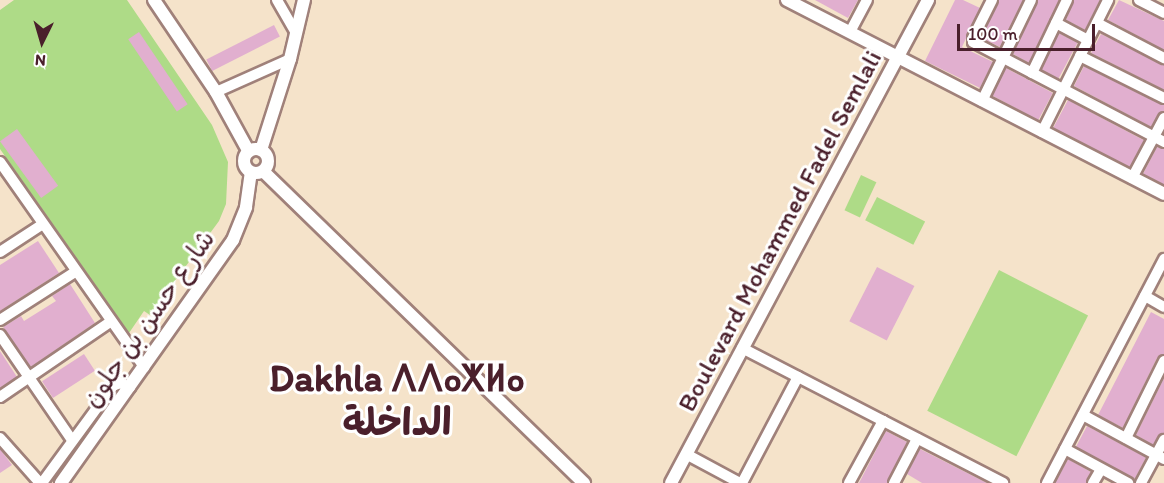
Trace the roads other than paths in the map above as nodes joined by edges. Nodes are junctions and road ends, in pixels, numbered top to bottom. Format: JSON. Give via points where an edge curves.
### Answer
{"nodes":[{"id":1,"x":154,"y":0,"type":"edge"},
{"id":2,"x":277,"y":0,"type":"edge"},
{"id":3,"x":304,"y":0,"type":"edge"},
{"id":4,"x":787,"y":0,"type":"edge"},
{"id":5,"x":867,"y":0,"type":"edge"},
{"id":6,"x":928,"y":0,"type":"edge"},
{"id":7,"x":992,"y":0,"type":"edge"},
{"id":8,"x":1031,"y":0,"type":"edge"},
{"id":9,"x":1067,"y":0,"type":"edge"},
{"id":10,"x":1108,"y":0,"type":"edge"},
{"id":11,"x":1139,"y":0,"type":"edge"},
{"id":12,"x":1164,"y":13,"type":"edge"},
{"id":13,"x":1056,"y":23,"type":"junction"},
{"id":14,"x":1096,"y":23,"type":"junction"},
{"id":15,"x":850,"y":32,"type":"junction"},
{"id":16,"x":296,"y":33,"type":"junction"},
{"id":17,"x":1088,"y":40,"type":"junction"},
{"id":18,"x":1080,"y":56,"type":"junction"},
{"id":19,"x":898,"y":57,"type":"junction"},
{"id":20,"x":1003,"y":58,"type":"junction"},
{"id":21,"x":1164,"y":58,"type":"edge"},
{"id":22,"x":290,"y":59,"type":"junction"},
{"id":23,"x":1032,"y":73,"type":"junction"},
{"id":24,"x":1063,"y":89,"type":"junction"},
{"id":25,"x":216,"y":92,"type":"junction"},
{"id":26,"x":1164,"y":98,"type":"edge"},
{"id":27,"x":982,"y":101,"type":"junction"},
{"id":28,"x":1164,"y":118,"type":"edge"},
{"id":29,"x":1042,"y":132,"type":"junction"},
{"id":30,"x":1159,"y":140,"type":"edge"},
{"id":31,"x":255,"y":151,"type":"junction"},
{"id":32,"x":0,"y":162,"type":"edge"},
{"id":33,"x":257,"y":171,"type":"junction"},
{"id":34,"x":1132,"y":178,"type":"junction"},
{"id":35,"x":1164,"y":194,"type":"edge"},
{"id":36,"x":43,"y":224,"type":"junction"},
{"id":37,"x":0,"y":252,"type":"edge"},
{"id":38,"x":1164,"y":261,"type":"edge"},
{"id":39,"x":75,"y":272,"type":"junction"},
{"id":40,"x":1145,"y":296,"type":"junction"},
{"id":41,"x":1164,"y":307,"type":"edge"},
{"id":42,"x":0,"y":320,"type":"edge"},
{"id":43,"x":110,"y":322,"type":"junction"},
{"id":44,"x":0,"y":334,"type":"edge"},
{"id":45,"x":742,"y":348,"type":"junction"},
{"id":46,"x":1164,"y":361,"type":"edge"},
{"id":47,"x":144,"y":367,"type":"junction"},
{"id":48,"x":29,"y":377,"type":"junction"},
{"id":49,"x":798,"y":377,"type":"junction"},
{"id":50,"x":130,"y":387,"type":"junction"},
{"id":51,"x":0,"y":397,"type":"edge"},
{"id":52,"x":1083,"y":415,"type":"junction"},
{"id":53,"x":883,"y":421,"type":"junction"},
{"id":54,"x":0,"y":438,"type":"edge"},
{"id":55,"x":1126,"y":438,"type":"junction"},
{"id":56,"x":917,"y":439,"type":"junction"},
{"id":57,"x":72,"y":440,"type":"junction"},
{"id":58,"x":1164,"y":440,"type":"edge"},
{"id":59,"x":1065,"y":449,"type":"junction"},
{"id":60,"x":686,"y":454,"type":"junction"},
{"id":61,"x":1160,"y":457,"type":"edge"},
{"id":62,"x":1101,"y":469,"type":"junction"},
{"id":63,"x":41,"y":483,"type":"edge"},
{"id":64,"x":61,"y":483,"type":"edge"},
{"id":65,"x":584,"y":483,"type":"edge"},
{"id":66,"x":671,"y":483,"type":"edge"},
{"id":67,"x":741,"y":483,"type":"edge"},
{"id":68,"x":849,"y":483,"type":"edge"},
{"id":69,"x":894,"y":483,"type":"edge"},
{"id":70,"x":1002,"y":483,"type":"edge"},
{"id":71,"x":1047,"y":483,"type":"edge"},
{"id":72,"x":1093,"y":483,"type":"edge"},
{"id":73,"x":1128,"y":483,"type":"edge"},
{"id":74,"x":1141,"y":483,"type":"edge"}],
"edges":[{"from":1,"to":25,"type":"street"},
{"from":2,"to":16,"type":"street"},
{"from":3,"to":16,"type":"street"},
{"from":4,"to":15,"type":"street"},
{"from":5,"to":15,"type":"street"},
{"from":6,"to":19,"type":"street","name":"Boulevard Mohammed Fadel Semlali"},
{"from":7,"to":20,"type":"street","via":[[972,40]]},
{"from":8,"to":20,"type":"street"},
{"from":9,"to":13,"type":"street"},
{"from":10,"to":14,"type":"street"},
{"from":11,"to":12,"type":"street"},
{"from":13,"to":17,"type":"street"},
{"from":13,"to":23,"type":"street"},
{"from":14,"to":17,"type":"street"},
{"from":14,"to":21,"type":"street"},
{"from":15,"to":19,"type":"street"},
{"from":16,"to":22,"type":"street"},
{"from":17,"to":18,"type":"street"},
{"from":18,"to":24,"type":"street"},
{"from":18,"to":26,"type":"street"},
{"from":19,"to":27,"type":"street"},
{"from":19,"to":45,"type":"street","name":"Boulevard Mohammed Fadel Semlali"},
{"from":20,"to":23,"type":"street"},
{"from":20,"to":27,"type":"street"},
{"from":22,"to":25,"type":"street"},
{"from":22,"to":31,"type":"street"},
{"from":23,"to":24,"type":"street"},
{"from":24,"to":29,"type":"street"},
{"from":24,"to":30,"type":"street"},
{"from":25,"to":31,"type":"street"},
{"from":27,"to":29,"type":"street"},
{"from":28,"to":30,"type":"street"},
{"from":29,"to":34,"type":"street"},
{"from":30,"to":34,"type":"street"},
{"from":31,"to":33,"type":"street","via":[[244,162]]},
{"from":31,"to":33,"type":"street","via":[[268,160]]},
{"from":32,"to":36,"type":"street"},
{"from":33,"to":47,"type":"street","name":"شارع حسن بن جلون","via":[[233,240]]},
{"from":33,"to":65,"type":"street"},
{"from":34,"to":35,"type":"street"},
{"from":36,"to":37,"type":"street"},
{"from":36,"to":39,"type":"street"},
{"from":38,"to":40,"type":"street"},
{"from":39,"to":42,"type":"street"},
{"from":39,"to":43,"type":"street"},
{"from":40,"to":41,"type":"street"},
{"from":40,"to":52,"type":"street"},
{"from":43,"to":47,"type":"street"},
{"from":43,"to":48,"type":"street"},
{"from":44,"to":48,"type":"street"},
{"from":45,"to":49,"type":"street"},
{"from":45,"to":60,"type":"street","name":"Boulevard Mohammed Fadel Semlali"},
{"from":46,"to":55,"type":"street"},
{"from":47,"to":50,"type":"street","name":"شارع حسن بن جلون"},
{"from":48,"to":51,"type":"street"},
{"from":48,"to":57,"type":"street"},
{"from":49,"to":53,"type":"street"},
{"from":49,"to":67,"type":"street"},
{"from":50,"to":57,"type":"street","via":[[120,383],[113,386]]},
{"from":50,"to":64,"type":"street","name":"شارع حسن بن جلون"},
{"from":52,"to":55,"type":"street"},
{"from":52,"to":59,"type":"street"},
{"from":53,"to":56,"type":"street"},
{"from":53,"to":68,"type":"street"},
{"from":54,"to":63,"type":"street"},
{"from":55,"to":61,"type":"street"},
{"from":56,"to":69,"type":"street"},
{"from":56,"to":70,"type":"street"},
{"from":57,"to":63,"type":"street"},
{"from":58,"to":61,"type":"street"},
{"from":59,"to":62,"type":"street"},
{"from":59,"to":71,"type":"street"},
{"from":60,"to":66,"type":"street","name":"Boulevard Mohammed Fadel Semlali"},
{"from":60,"to":67,"type":"street"},
{"from":61,"to":74,"type":"street"},
{"from":62,"to":72,"type":"street"},
{"from":62,"to":73,"type":"street"}]}
